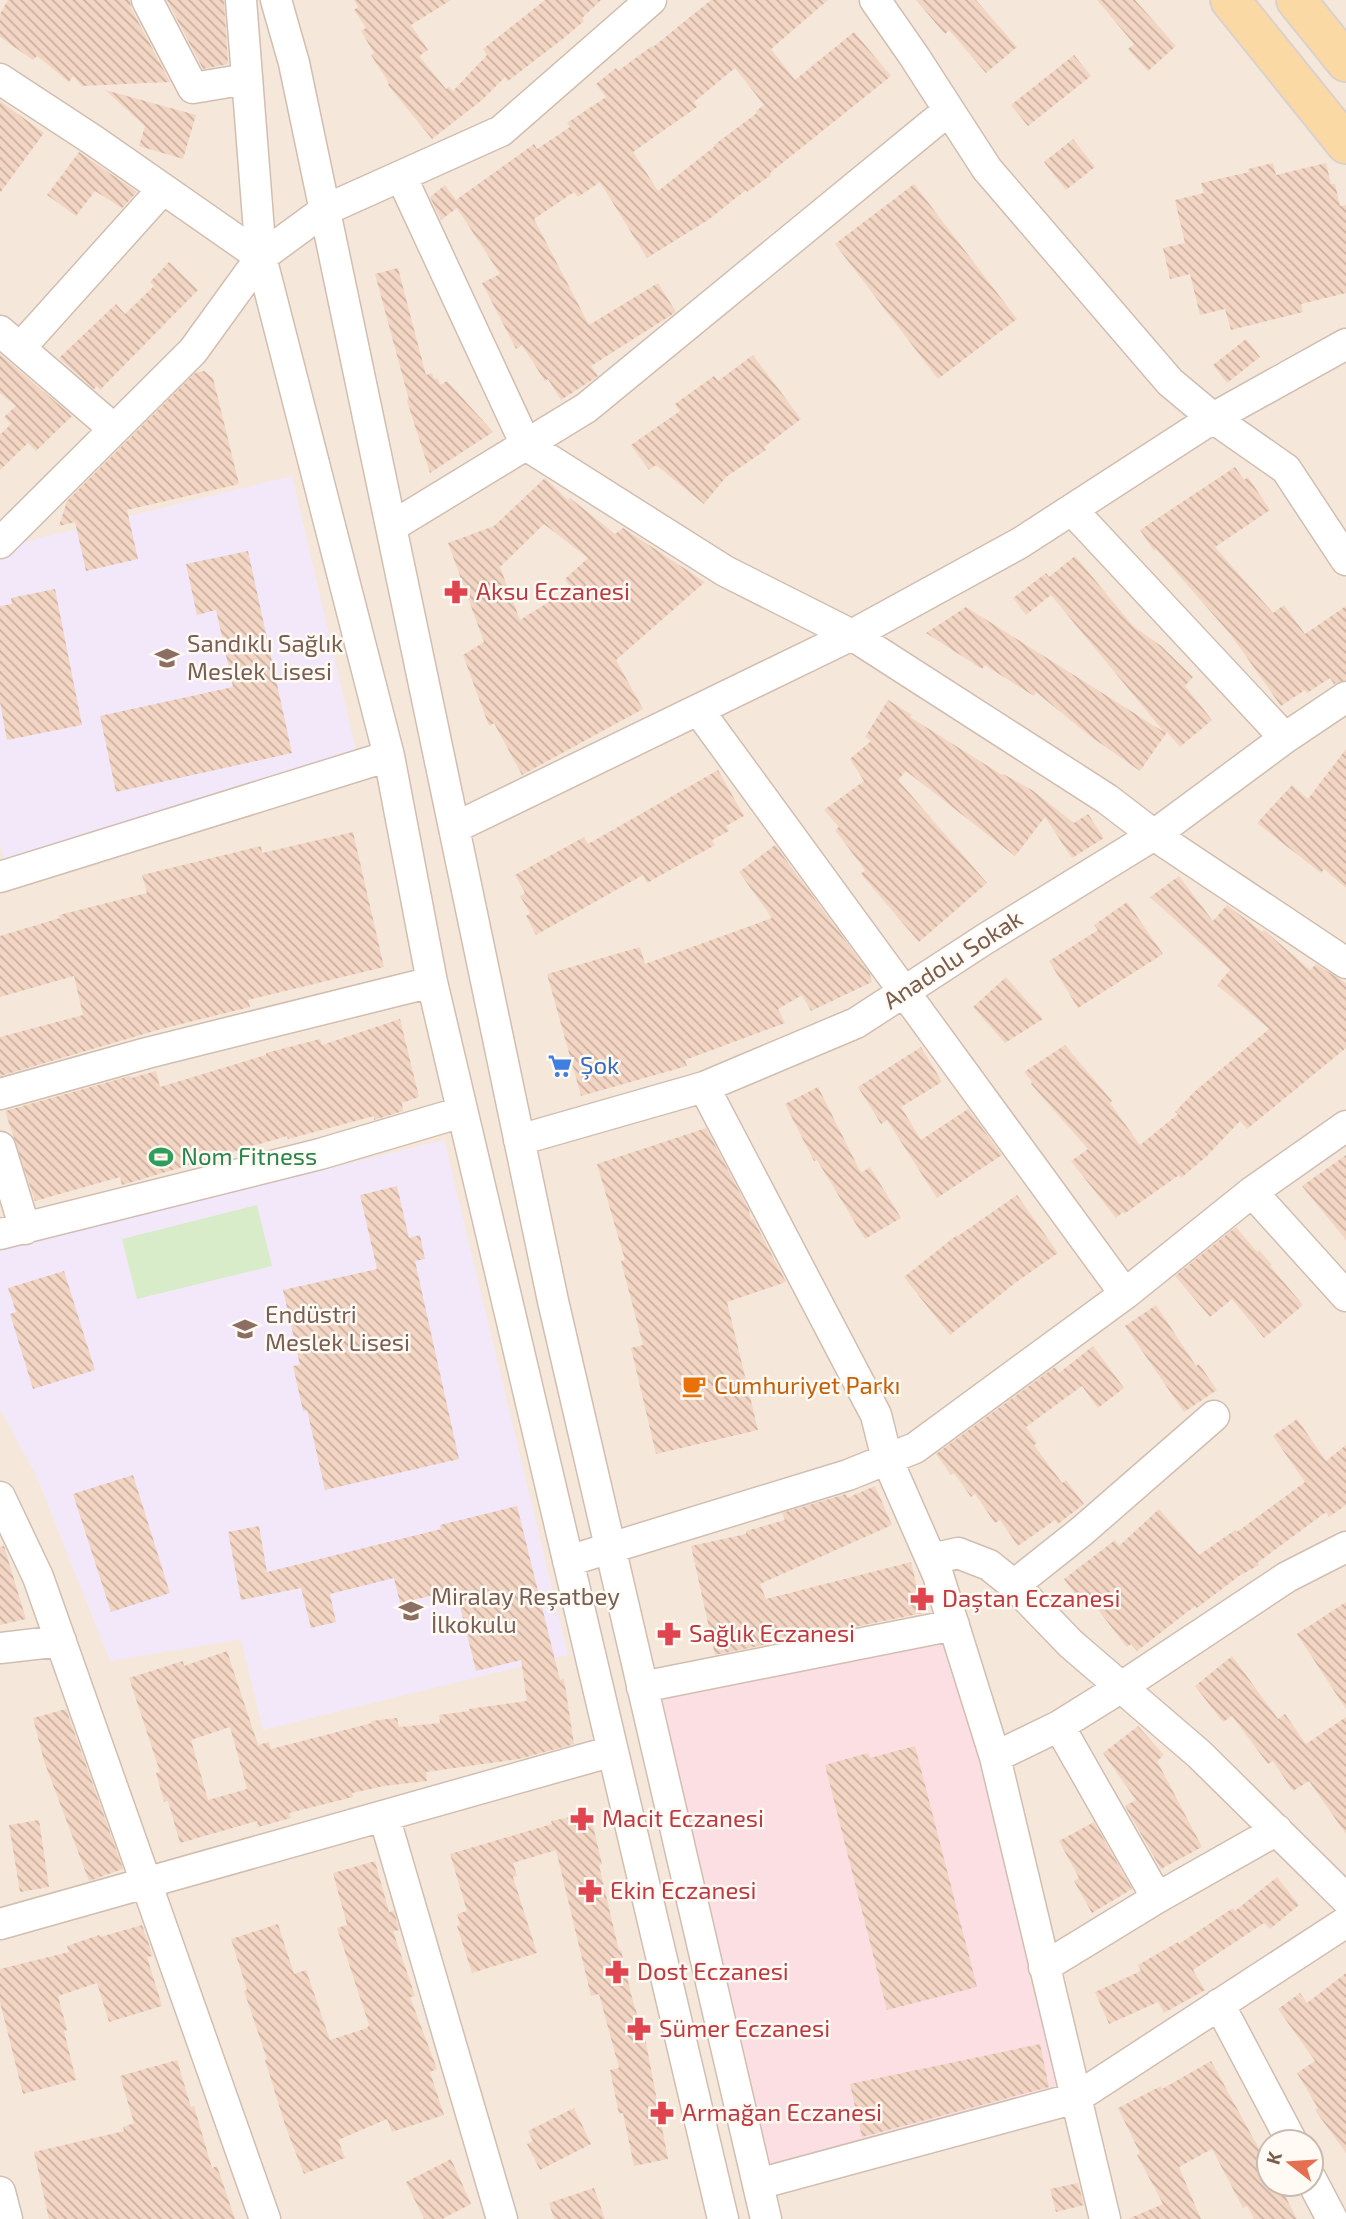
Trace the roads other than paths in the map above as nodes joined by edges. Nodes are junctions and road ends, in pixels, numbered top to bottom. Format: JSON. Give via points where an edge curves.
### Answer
{"nodes":[{"id":1,"x":147,"y":0,"type":"edge"},
{"id":2,"x":241,"y":0,"type":"edge"},
{"id":3,"x":276,"y":0,"type":"edge"},
{"id":4,"x":651,"y":0,"type":"edge"},
{"id":5,"x":875,"y":0,"type":"edge"},
{"id":6,"x":1230,"y":0,"type":"edge"},
{"id":7,"x":1296,"y":0,"type":"edge"},
{"id":8,"x":1346,"y":62,"type":"edge"},
{"id":9,"x":0,"y":79,"type":"edge"},
{"id":10,"x":247,"y":79,"type":"junction"},
{"id":11,"x":949,"y":110,"type":"junction"},
{"id":12,"x":1346,"y":144,"type":"edge"},
{"id":13,"x":401,"y":176,"type":"junction"},
{"id":14,"x":163,"y":189,"type":"junction"},
{"id":15,"x":325,"y":210,"type":"junction"},
{"id":16,"x":261,"y":257,"type":"junction"},
{"id":17,"x":11,"y":339,"type":"edge"},
{"id":18,"x":1346,"y":344,"type":"edge"},
{"id":19,"x":1213,"y":418,"type":"junction"},
{"id":20,"x":114,"y":429,"type":"junction"},
{"id":21,"x":526,"y":444,"type":"junction"},
{"id":22,"x":1072,"y":510,"type":"junction"},
{"id":23,"x":391,"y":527,"type":"junction"},
{"id":24,"x":0,"y":543,"type":"edge"},
{"id":25,"x":1346,"y":559,"type":"edge"},
{"id":26,"x":852,"y":635,"type":"junction"},
{"id":27,"x":1346,"y":698,"type":"edge"},
{"id":28,"x":699,"y":711,"type":"junction"},
{"id":29,"x":1285,"y":738,"type":"junction"},
{"id":30,"x":389,"y":756,"type":"junction"},
{"id":31,"x":454,"y":828,"type":"junction"},
{"id":32,"x":1154,"y":835,"type":"junction"},
{"id":33,"x":0,"y":877,"type":"edge"},
{"id":34,"x":1346,"y":963,"type":"edge"},
{"id":35,"x":432,"y":982,"type":"junction"},
{"id":36,"x":904,"y":991,"type":"junction"},
{"id":37,"x":704,"y":1087,"type":"junction"},
{"id":38,"x":0,"y":1094,"type":"edge"},
{"id":39,"x":462,"y":1112,"type":"junction"},
{"id":40,"x":1346,"y":1126,"type":"edge"},
{"id":41,"x":519,"y":1140,"type":"junction"},
{"id":42,"x":0,"y":1147,"type":"edge"},
{"id":43,"x":1252,"y":1192,"type":"junction"},
{"id":44,"x":13,"y":1231,"type":"edge"},
{"id":45,"x":1125,"y":1294,"type":"junction"},
{"id":46,"x":1346,"y":1296,"type":"edge"},
{"id":47,"x":1213,"y":1416,"type":"dead end"},
{"id":48,"x":887,"y":1459,"type":"junction"},
{"id":49,"x":0,"y":1497,"type":"edge"},
{"id":50,"x":1346,"y":1546,"type":"edge"},
{"id":51,"x":610,"y":1549,"type":"junction"},
{"id":52,"x":930,"y":1559,"type":"junction"},
{"id":53,"x":568,"y":1561,"type":"junction"},
{"id":54,"x":1014,"y":1585,"type":"junction"},
{"id":55,"x":954,"y":1625,"type":"junction"},
{"id":56,"x":61,"y":1641,"type":"junction"},
{"id":57,"x":0,"y":1648,"type":"edge"},
{"id":58,"x":642,"y":1687,"type":"junction"},
{"id":59,"x":1120,"y":1688,"type":"junction"},
{"id":60,"x":1059,"y":1726,"type":"junction"},
{"id":61,"x":613,"y":1751,"type":"junction"},
{"id":62,"x":995,"y":1757,"type":"junction"},
{"id":63,"x":384,"y":1816,"type":"junction"},
{"id":64,"x":1277,"y":1830,"type":"junction"},
{"id":65,"x":147,"y":1884,"type":"junction"},
{"id":66,"x":1157,"y":1898,"type":"junction"},
{"id":67,"x":1346,"y":1899,"type":"edge"},
{"id":68,"x":1346,"y":1922,"type":"edge"},
{"id":69,"x":0,"y":1924,"type":"edge"},
{"id":70,"x":1044,"y":1967,"type":"junction"},
{"id":71,"x":1219,"y":2004,"type":"junction"},
{"id":72,"x":1076,"y":2098,"type":"junction"},
{"id":73,"x":1285,"y":2128,"type":"edge"},
{"id":74,"x":758,"y":2184,"type":"junction"},
{"id":75,"x":0,"y":2192,"type":"edge"},
{"id":76,"x":1321,"y":2198,"type":"edge"},
{"id":77,"x":7,"y":2219,"type":"edge"},
{"id":78,"x":265,"y":2219,"type":"edge"},
{"id":79,"x":502,"y":2219,"type":"edge"},
{"id":80,"x":723,"y":2219,"type":"edge"},
{"id":81,"x":766,"y":2219,"type":"edge"},
{"id":82,"x":1105,"y":2219,"type":"edge"},
{"id":83,"x":1332,"y":2219,"type":"edge"}],
"edges":[{"from":1,"to":10,"type":"street","via":[[192,88]]},
{"from":2,"to":10,"type":"street"},
{"from":3,"to":15,"type":"street"},
{"from":4,"to":13,"type":"street","via":[[501,131]]},
{"from":5,"to":11,"type":"street"},
{"from":6,"to":12,"type":"main road"},
{"from":7,"to":8,"type":"main road"},
{"from":9,"to":14,"type":"street"},
{"from":10,"to":16,"type":"street"},
{"from":11,"to":19,"type":"street","via":[[987,169],[1152,362]]},
{"from":11,"to":21,"type":"street","via":[[586,408]]},
{"from":13,"to":15,"type":"street"},
{"from":13,"to":21,"type":"street"},
{"from":14,"to":16,"type":"street"},
{"from":14,"to":17,"type":"street"},
{"from":15,"to":16,"type":"street"},
{"from":15,"to":23,"type":"street"},
{"from":16,"to":20,"type":"street","via":[[193,351]]},
{"from":16,"to":30,"type":"street"},
{"from":17,"to":20,"type":"street"},
{"from":18,"to":19,"type":"street"},
{"from":19,"to":22,"type":"street"},
{"from":19,"to":25,"type":"street","via":[[1286,470]]},
{"from":20,"to":24,"type":"street"},
{"from":21,"to":23,"type":"street"},
{"from":21,"to":26,"type":"street","via":[[724,571]]},
{"from":22,"to":26,"type":"street"},
{"from":22,"to":29,"type":"street"},
{"from":23,"to":31,"type":"street"},
{"from":26,"to":28,"type":"street"},
{"from":26,"to":32,"type":"street","via":[[1107,799]]},
{"from":27,"to":29,"type":"street","name":"Anadolu Sokak"},
{"from":28,"to":31,"type":"street"},
{"from":28,"to":36,"type":"street"},
{"from":29,"to":32,"type":"street","name":"Anadolu Sokak"},
{"from":30,"to":33,"type":"street"},
{"from":30,"to":35,"type":"street"},
{"from":31,"to":41,"type":"street"},
{"from":32,"to":34,"type":"street"},
{"from":32,"to":36,"type":"street","name":"Anadolu Sokak"},
{"from":35,"to":38,"type":"street"},
{"from":35,"to":39,"type":"street"},
{"from":36,"to":37,"type":"street","name":"Anadolu Sokak","via":[[856,1023]]},
{"from":36,"to":45,"type":"street"},
{"from":37,"to":41,"type":"street","name":"Anadolu Sokak"},
{"from":37,"to":48,"type":"street","via":[[876,1415]]},
{"from":39,"to":44,"type":"street","via":[[320,1154]]},
{"from":39,"to":53,"type":"street"},
{"from":40,"to":43,"type":"street"},
{"from":41,"to":51,"type":"street"},
{"from":42,"to":44,"type":"street"},
{"from":43,"to":45,"type":"street"},
{"from":43,"to":46,"type":"street"},
{"from":45,"to":48,"type":"street","via":[[915,1448]]},
{"from":47,"to":54,"type":"street"},
{"from":48,"to":51,"type":"street"},
{"from":48,"to":52,"type":"street"},
{"from":49,"to":56,"type":"street","via":[[38,1577]]},
{"from":50,"to":59,"type":"street","via":[[1287,1577]]},
{"from":51,"to":53,"type":"street"},
{"from":51,"to":58,"type":"street"},
{"from":52,"to":54,"type":"street","via":[[958,1553],[989,1565]]},
{"from":52,"to":55,"type":"street"},
{"from":53,"to":61,"type":"street"},
{"from":54,"to":59,"type":"street"},
{"from":55,"to":58,"type":"street"},
{"from":55,"to":62,"type":"street"},
{"from":56,"to":57,"type":"street"},
{"from":56,"to":65,"type":"street"},
{"from":58,"to":74,"type":"street"},
{"from":59,"to":60,"type":"street"},
{"from":59,"to":64,"type":"street","via":[[1199,1754]]},
{"from":60,"to":62,"type":"street"},
{"from":60,"to":66,"type":"street"},
{"from":61,"to":63,"type":"street"},
{"from":61,"to":80,"type":"street"},
{"from":62,"to":70,"type":"street"},
{"from":63,"to":65,"type":"street"},
{"from":63,"to":79,"type":"street"},
{"from":64,"to":66,"type":"street"},
{"from":64,"to":67,"type":"street"},
{"from":65,"to":69,"type":"street"},
{"from":65,"to":78,"type":"street"},
{"from":66,"to":70,"type":"street"},
{"from":68,"to":71,"type":"street"},
{"from":70,"to":72,"type":"street"},
{"from":71,"to":72,"type":"street"},
{"from":71,"to":73,"type":"street"},
{"from":72,"to":74,"type":"street"},
{"from":72,"to":82,"type":"street"},
{"from":74,"to":81,"type":"street"},
{"from":75,"to":77,"type":"street"},
{"from":76,"to":83,"type":"street"}]}
